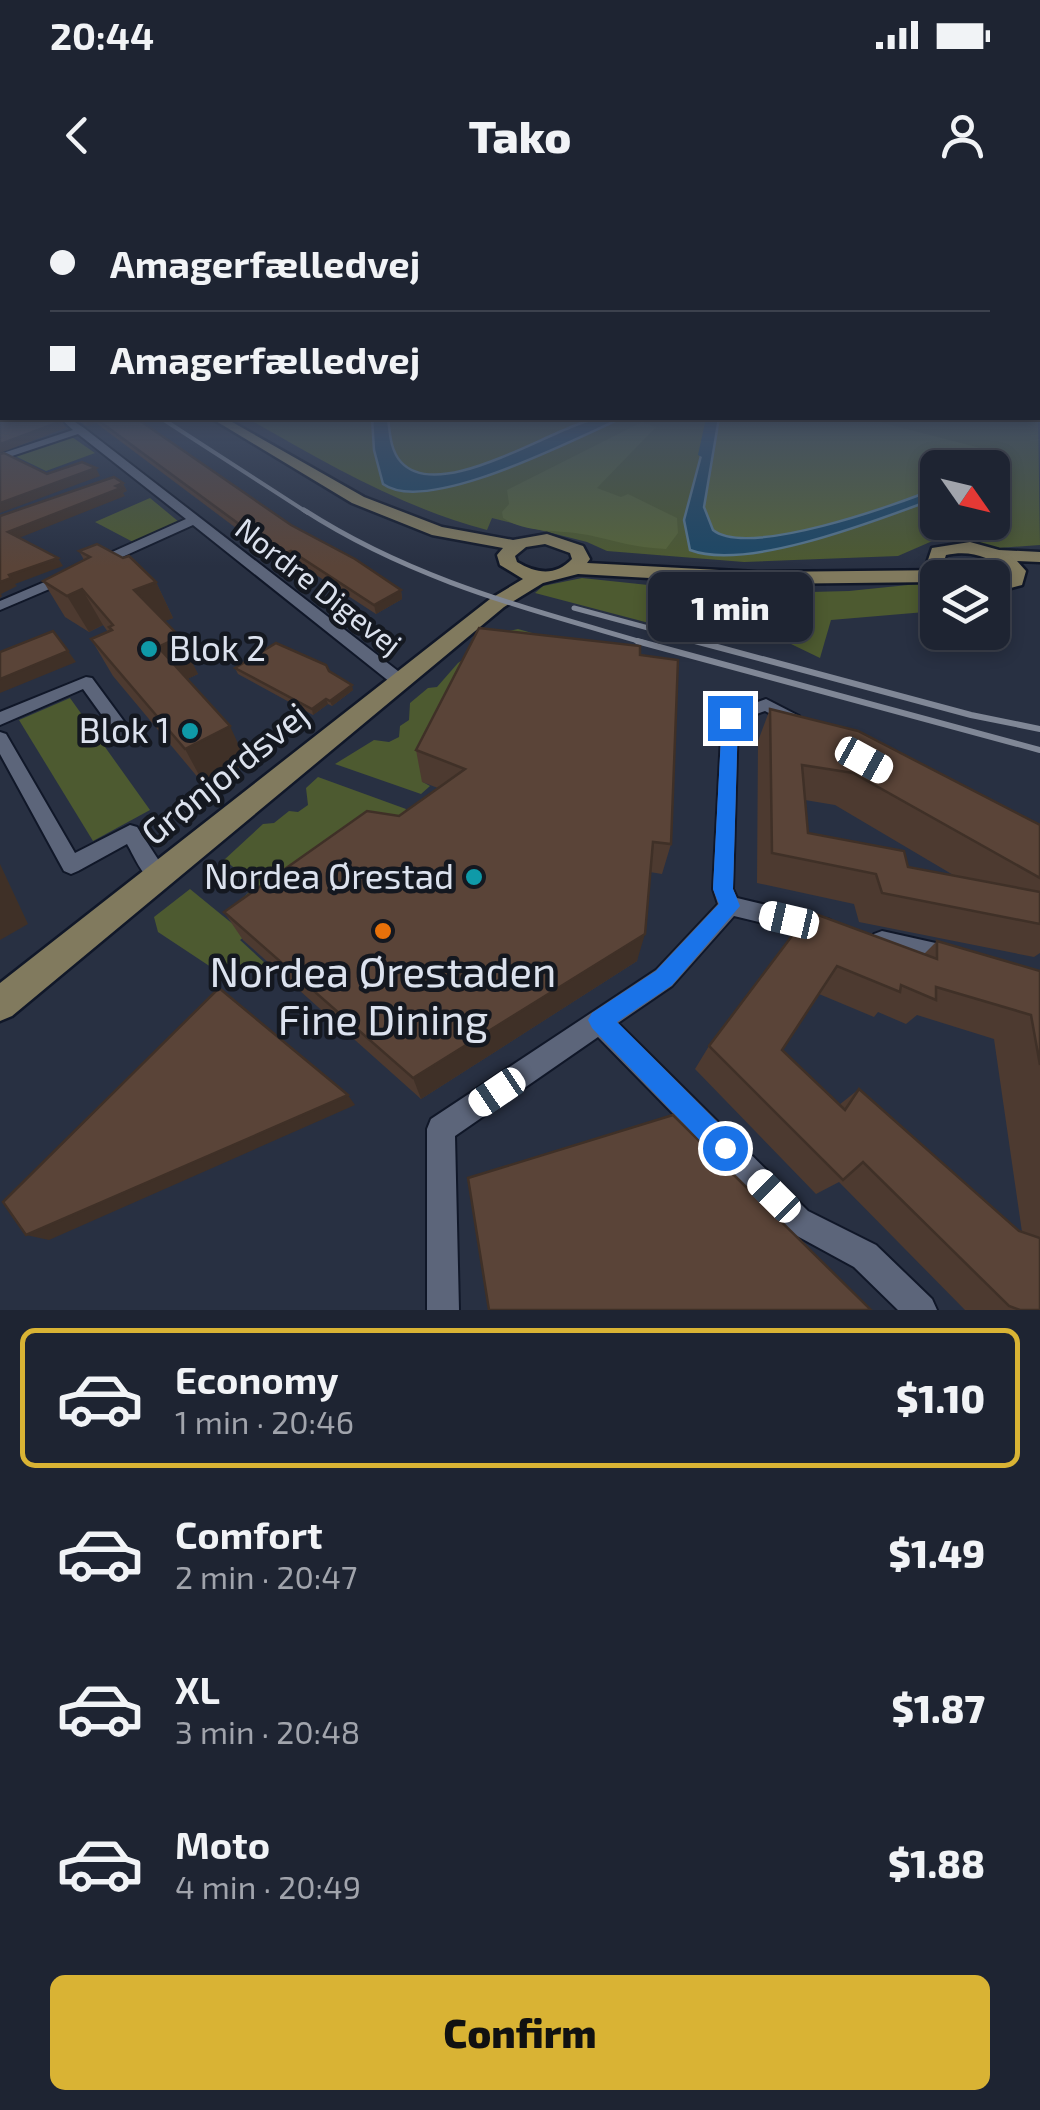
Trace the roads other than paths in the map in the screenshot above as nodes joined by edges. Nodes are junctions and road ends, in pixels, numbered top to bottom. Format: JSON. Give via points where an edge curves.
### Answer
{"nodes":[{"id":1,"x":121,"y":463,"type":"edge"},
{"id":2,"x":294,"y":463,"type":"edge"},
{"id":3,"x":132,"y":472,"type":"junction"},
{"id":4,"x":115,"y":478,"type":"edge"},
{"id":5,"x":192,"y":521,"type":"junction"},
{"id":6,"x":996,"y":555,"type":"junction"},
{"id":7,"x":512,"y":557,"type":"junction"},
{"id":8,"x":1040,"y":557,"type":"edge"},
{"id":9,"x":936,"y":560,"type":"edge"},
{"id":10,"x":578,"y":564,"type":"junction"},
{"id":11,"x":920,"y":564,"type":"edge"},
{"id":12,"x":1040,"y":566,"type":"edge"},
{"id":13,"x":1017,"y":571,"type":"junction"},
{"id":14,"x":826,"y":576,"type":"junction"},
{"id":15,"x":540,"y":577,"type":"junction"},
{"id":16,"x":920,"y":577,"type":"edge"},
{"id":17,"x":1010,"y":582,"type":"edge"},
{"id":18,"x":498,"y":603,"type":"junction"},
{"id":19,"x":0,"y":606,"type":"edge"},
{"id":20,"x":401,"y":682,"type":"junction"},
{"id":21,"x":0,"y":719,"type":"edge"},
{"id":22,"x":814,"y":732,"type":"edge"},
{"id":23,"x":0,"y":738,"type":"edge"},
{"id":24,"x":128,"y":739,"type":"dead end"},
{"id":25,"x":158,"y":876,"type":"junction"},
{"id":26,"x":730,"y":906,"type":"junction"},
{"id":27,"x":971,"y":962,"type":"edge"},
{"id":28,"x":0,"y":1004,"type":"edge"},
{"id":29,"x":600,"y":1020,"type":"junction"},
{"id":30,"x":443,"y":1310,"type":"edge"},
{"id":31,"x":921,"y":1310,"type":"edge"}],
"edges":[{"from":1,"to":3,"type":"street","name":"Nordre Digevej"},
{"from":2,"to":7,"type":"street","via":[[358,500]]},
{"from":3,"to":4,"type":"street"},
{"from":3,"to":5,"type":"street","name":"Nordre Digevej"},
{"from":5,"to":19,"type":"street"},
{"from":5,"to":20,"type":"street","name":"Nordre Digevej"},
{"from":6,"to":8,"type":"street"},
{"from":6,"to":9,"type":"street","via":[[946,548]]},
{"from":6,"to":13,"type":"street"},
{"from":7,"to":10,"type":"street","via":[[538,538],[576,550]]},
{"from":7,"to":15,"type":"street"},
{"from":7,"to":18,"type":"street","name":"Grønjordsvej"},
{"from":10,"to":14,"type":"street","via":[[666,574]]},
{"from":10,"to":15,"type":"street","via":[[560,576]]},
{"from":11,"to":14,"type":"street"},
{"from":12,"to":13,"type":"street"},
{"from":13,"to":17,"type":"street"},
{"from":14,"to":16,"type":"street"},
{"from":15,"to":18,"type":"street","name":"Grønjordsvej"},
{"from":18,"to":20,"type":"street","name":"Grønjordsvej"},
{"from":20,"to":25,"type":"street","name":"Grønjordsvej"},
{"from":21,"to":24,"type":"street","via":[[86,682]]},
{"from":22,"to":26,"type":"street","via":[[766,705],[730,718],[723,889]]},
{"from":23,"to":25,"type":"street","via":[[71,866],[130,833]]},
{"from":25,"to":28,"type":"street","name":"Grønjordsvej"},
{"from":26,"to":27,"type":"street"},
{"from":26,"to":29,"type":"street","via":[[664,978]]},
{"from":29,"to":30,"type":"street","via":[[442,1129]]},
{"from":29,"to":31,"type":"street","via":[[798,1221],[864,1256]]}]}
